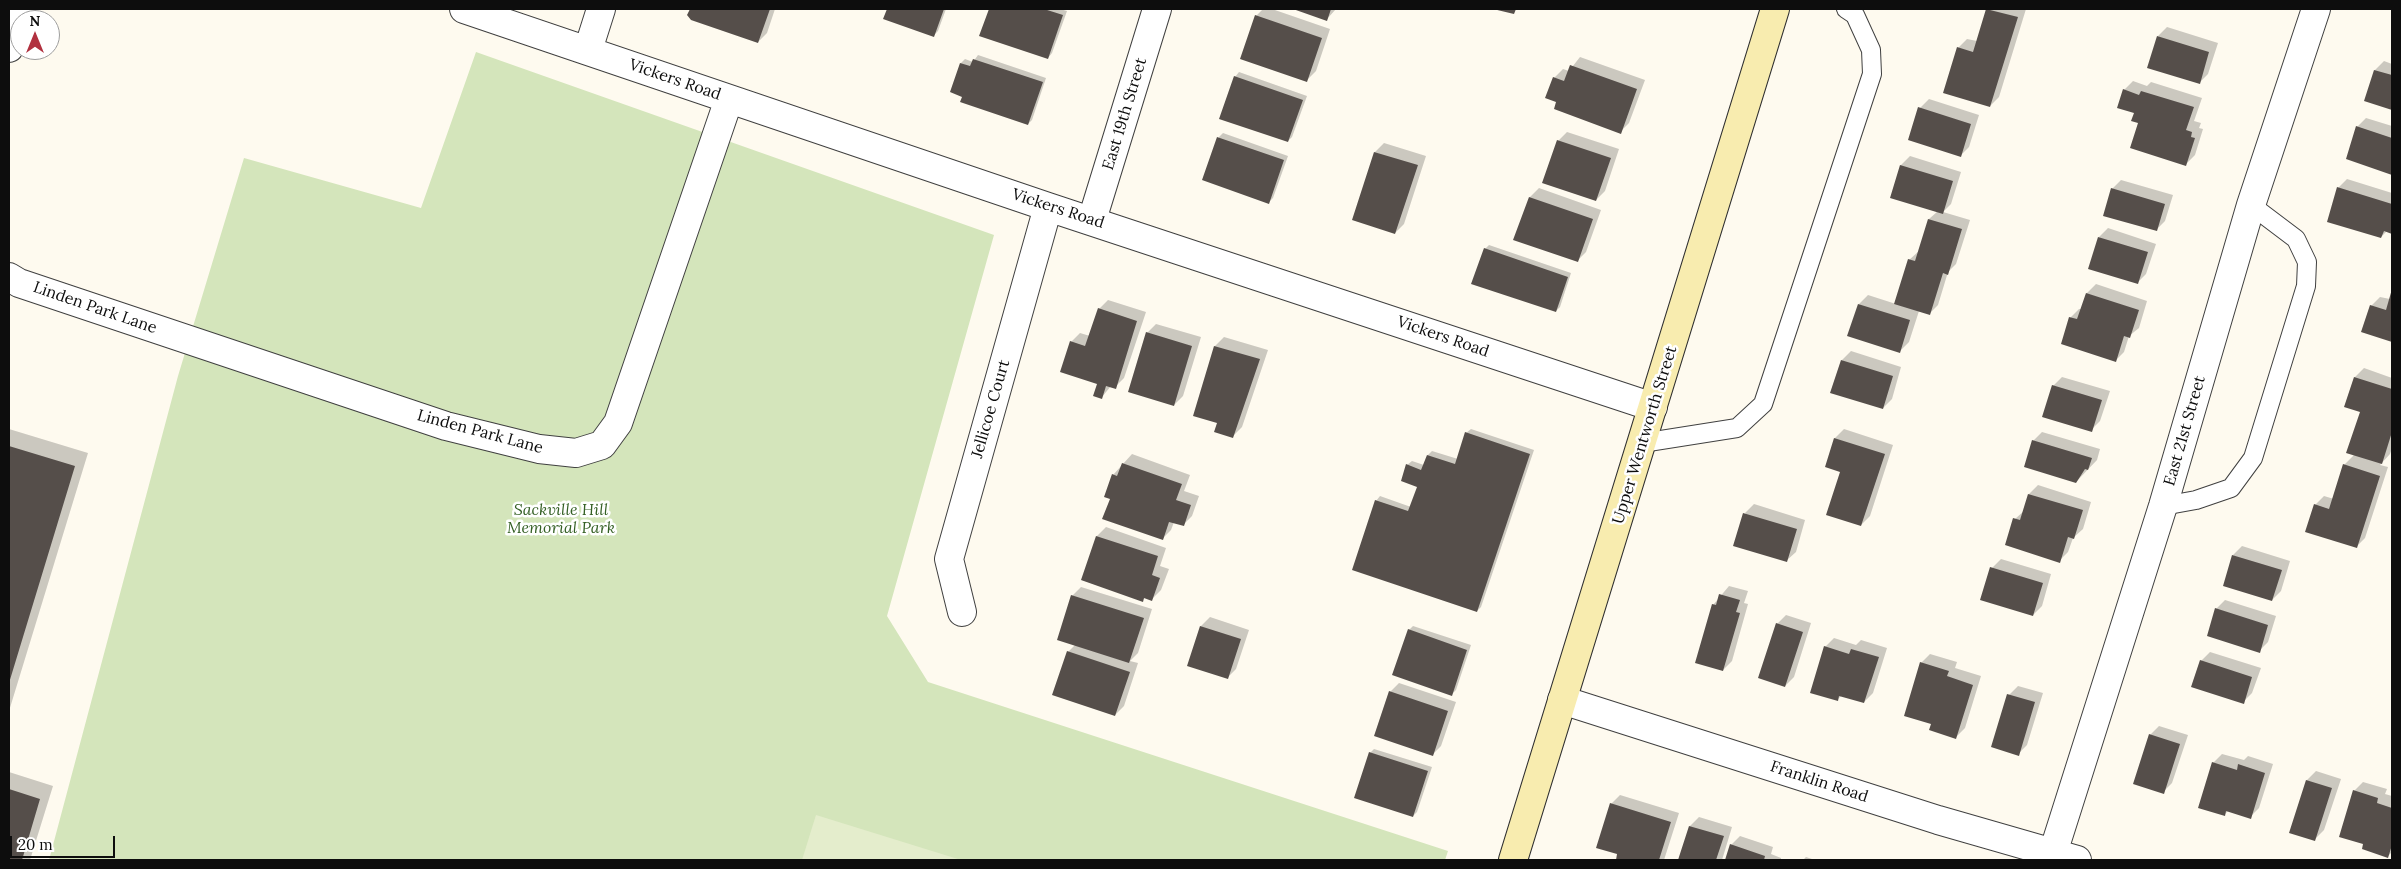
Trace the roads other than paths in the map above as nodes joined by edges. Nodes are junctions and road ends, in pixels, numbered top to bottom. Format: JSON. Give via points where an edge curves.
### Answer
{"nodes":[{"id":1,"x":21,"y":9,"type":"edge"},
{"id":2,"x":464,"y":9,"type":"edge"},
{"id":3,"x":601,"y":9,"type":"edge"},
{"id":4,"x":1158,"y":9,"type":"edge"},
{"id":5,"x":1775,"y":9,"type":"edge"},
{"id":6,"x":1846,"y":9,"type":"edge"},
{"id":7,"x":2316,"y":9,"type":"edge"},
{"id":8,"x":9,"y":48,"type":"edge"},
{"id":9,"x":588,"y":50,"type":"junction"},
{"id":10,"x":729,"y":99,"type":"junction"},
{"id":11,"x":2251,"y":205,"type":"junction"},
{"id":12,"x":1048,"y":207,"type":"junction"},
{"id":13,"x":1092,"y":220,"type":"junction"},
{"id":14,"x":9,"y":277,"type":"edge"},
{"id":15,"x":1653,"y":407,"type":"junction"},
{"id":16,"x":1642,"y":444,"type":"junction"},
{"id":17,"x":2163,"y":506,"type":"junction"},
{"id":18,"x":962,"y":612,"type":"dead end"},
{"id":19,"x":1562,"y":700,"type":"junction"},
{"id":20,"x":2065,"y":857,"type":"edge"},
{"id":21,"x":1513,"y":860,"type":"edge"}],
"edges":[{"from":1,"to":8,"type":"street"},
{"from":2,"to":9,"type":"street","name":"Vickers Road"},
{"from":3,"to":9,"type":"street"},
{"from":4,"to":13,"type":"street","name":"East 19th Street"},
{"from":5,"to":15,"type":"main road","name":"Upper Wentworth Street"},
{"from":6,"to":16,"type":"lane","via":[[1855,15],[1871,50],[1872,74],[1763,404],[1737,428]]},
{"from":7,"to":11,"type":"street","name":"East 21st Street"},
{"from":9,"to":10,"type":"street","name":"Vickers Road"},
{"from":10,"to":12,"type":"street","name":"Vickers Road"},
{"from":10,"to":14,"type":"street","name":"Linden Park Lane","via":[[618,422],[602,445],[576,453],[539,449],[446,426]]},
{"from":11,"to":17,"type":"street","name":"East 21st Street"},
{"from":11,"to":17,"type":"lane","via":[[2296,239],[2307,262],[2306,286],[2253,458],[2231,488],[2196,500]]},
{"from":12,"to":13,"type":"street","name":"Vickers Road"},
{"from":12,"to":18,"type":"street","name":"Jellicoe Court","via":[[949,559]]},
{"from":13,"to":15,"type":"street","name":"Vickers Road"},
{"from":15,"to":16,"type":"main road","name":"Upper Wentworth Street"},
{"from":16,"to":19,"type":"main road","name":"Upper Wentworth Street"},
{"from":17,"to":20,"type":"street","name":"East 21st Street"},
{"from":19,"to":20,"type":"street","name":"Franklin Road","via":[[1938,820]]},
{"from":19,"to":21,"type":"main road","name":"Upper Wentworth Street"}]}
